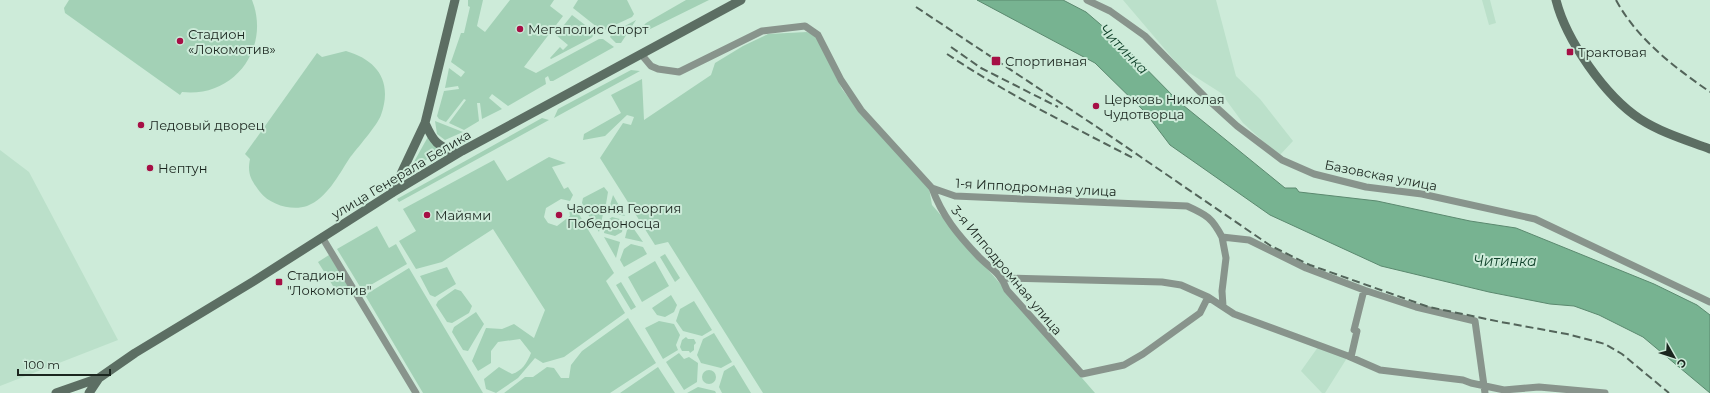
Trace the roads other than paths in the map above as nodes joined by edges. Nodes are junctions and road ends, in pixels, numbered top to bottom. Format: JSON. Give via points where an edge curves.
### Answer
{"nodes":[{"id":1,"x":455,"y":0,"type":"edge"},
{"id":2,"x":741,"y":0,"type":"edge"},
{"id":3,"x":1087,"y":0,"type":"edge"},
{"id":4,"x":1556,"y":0,"type":"edge"},
{"id":5,"x":642,"y":54,"type":"junction"},
{"id":6,"x":425,"y":123,"type":"junction"},
{"id":7,"x":1710,"y":149,"type":"edge"},
{"id":8,"x":457,"y":154,"type":"junction"},
{"id":9,"x":932,"y":188,"type":"junction"},
{"id":10,"x":392,"y":193,"type":"junction"},
{"id":11,"x":322,"y":237,"type":"junction"},
{"id":12,"x":1222,"y":237,"type":"junction"},
{"id":13,"x":1003,"y":278,"type":"junction"},
{"id":14,"x":1364,"y":290,"type":"junction"},
{"id":15,"x":1208,"y":297,"type":"junction"},
{"id":16,"x":1710,"y":302,"type":"edge"},
{"id":17,"x":1223,"y":306,"type":"junction"},
{"id":18,"x":1351,"y":357,"type":"junction"},
{"id":19,"x":99,"y":378,"type":"junction"},
{"id":20,"x":1485,"y":390,"type":"edge"},
{"id":21,"x":56,"y":393,"type":"edge"},
{"id":22,"x":89,"y":393,"type":"edge"},
{"id":23,"x":416,"y":393,"type":"edge"},
{"id":24,"x":1605,"y":393,"type":"edge"}],
"edges":[{"from":1,"to":6,"type":"main road"},
{"from":2,"to":5,"type":"main road","name":"улица Генерала Белика"},
{"from":3,"to":16,"type":"street","name":"Базовская улица","via":[[1111,12],[1145,36],[1237,126],[1282,160],[1314,174],[1366,187],[1422,194],[1535,219]]},
{"from":4,"to":7,"type":"main road","via":[[1578,50],[1610,93],[1638,118],[1664,132]]},
{"from":5,"to":8,"type":"main road","name":"улица Генерала Белика"},
{"from":5,"to":9,"type":"street","name":"1-я Ипподромная улица","via":[[658,69],[679,72],[762,31],[805,26],[818,35],[841,80],[861,110]]},
{"from":6,"to":8,"type":"main road","via":[[433,140],[439,146]]},
{"from":6,"to":10,"type":"main road"},
{"from":8,"to":10,"type":"main road","name":"улица Генерала Белика"},
{"from":9,"to":12,"type":"street","name":"1-я Ипподромная улица","via":[[955,196],[1187,206],[1203,213],[1214,223]]},
{"from":9,"to":13,"type":"street","name":"3-я Ипподромная улица","via":[[939,207],[952,226],[980,258]]},
{"from":10,"to":11,"type":"main road","name":"улица Генерала Белика"},
{"from":11,"to":19,"type":"main road","name":"улица Генерала Белика"},
{"from":11,"to":23,"type":"street"},
{"from":12,"to":14,"type":"street","via":[[1250,240],[1306,268]]},
{"from":12,"to":17,"type":"street","via":[[1226,258]]},
{"from":13,"to":15,"type":"street","via":[[1162,282],[1181,285]]},
{"from":13,"to":15,"type":"street","name":"3-я Ипподромная улица","via":[[1007,290],[1082,374],[1124,365],[1143,354],[1200,312]]},
{"from":14,"to":18,"type":"street","via":[[1354,330],[1357,331]]},
{"from":14,"to":20,"type":"street","via":[[1416,307],[1475,321]]},
{"from":15,"to":17,"type":"street"},
{"from":17,"to":18,"type":"street","via":[[1234,314]]},
{"from":18,"to":20,"type":"street","via":[[1380,370],[1463,380]]},
{"from":19,"to":21,"type":"main road"},
{"from":19,"to":22,"type":"main road","name":"улица Генерала Белика"},
{"from":20,"to":24,"type":"street","via":[[1539,387]]}]}
